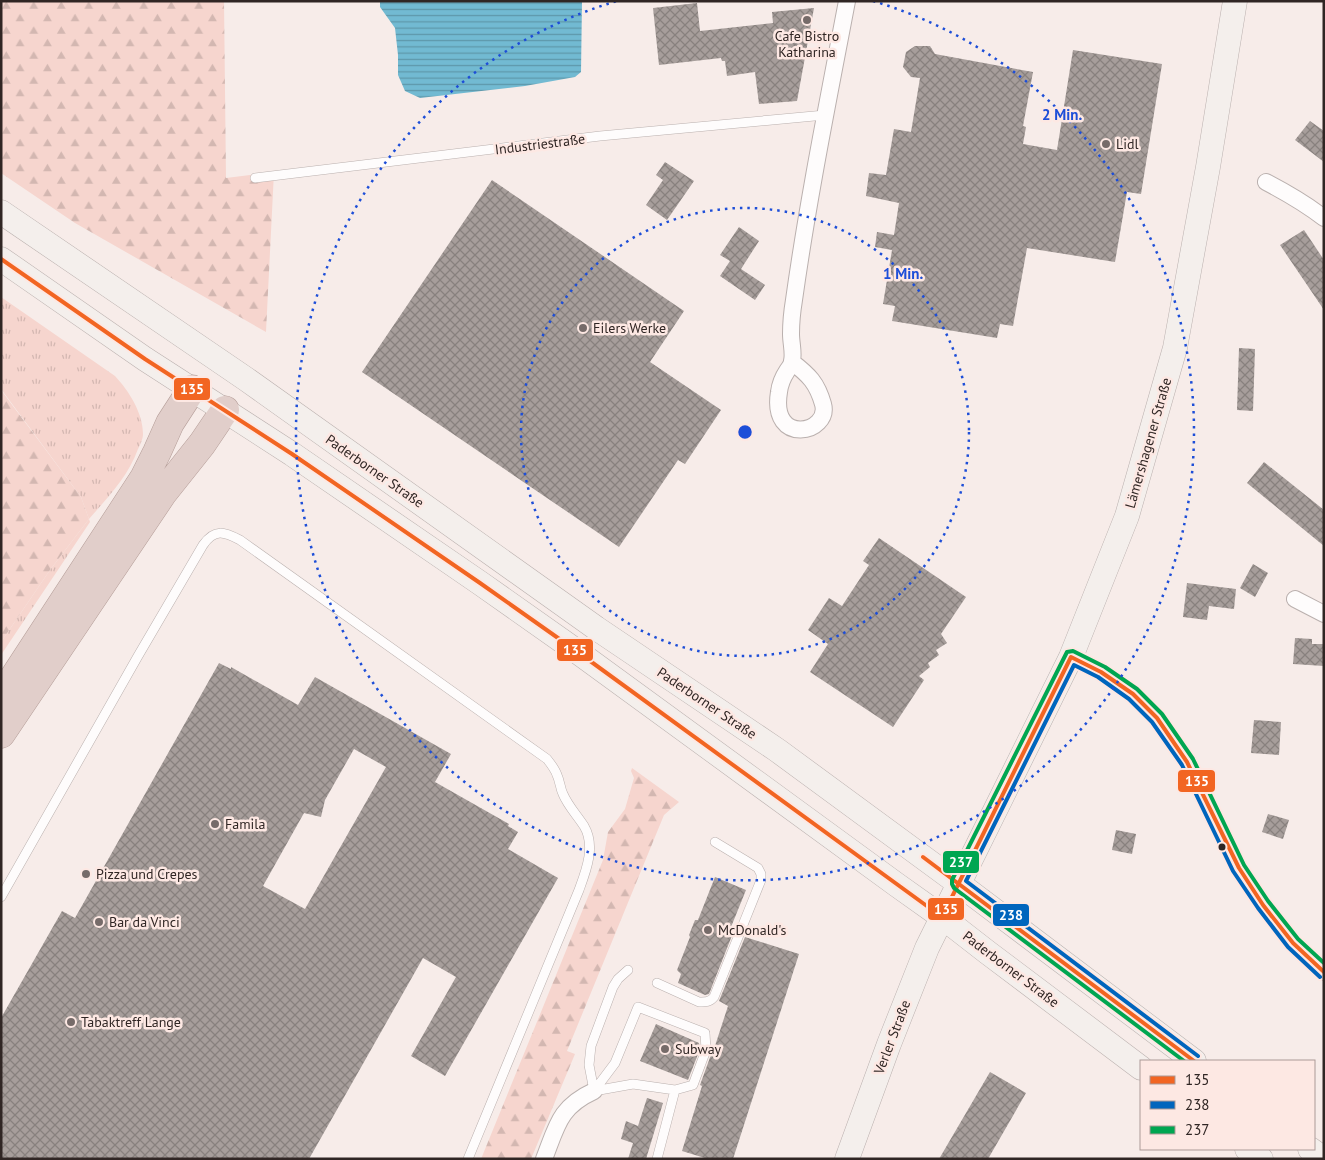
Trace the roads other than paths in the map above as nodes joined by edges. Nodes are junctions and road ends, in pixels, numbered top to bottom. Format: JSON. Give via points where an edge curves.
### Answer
{"nodes":[{"id":1,"x":847,"y":1,"type":"edge"},
{"id":2,"x":1235,"y":1,"type":"edge"},
{"id":3,"x":825,"y":115,"type":"junction"},
{"id":4,"x":255,"y":178,"type":"dead end"},
{"id":5,"x":1266,"y":182,"type":"dead end"},
{"id":6,"x":1,"y":212,"type":"edge"},
{"id":7,"x":1324,"y":218,"type":"edge"},
{"id":8,"x":1,"y":259,"type":"edge"},
{"id":9,"x":213,"y":356,"type":"junction"},
{"id":10,"x":792,"y":362,"type":"dead end"},
{"id":11,"x":246,"y":379,"type":"junction"},
{"id":12,"x":192,"y":388,"type":"junction"},
{"id":13,"x":225,"y":410,"type":"junction"},
{"id":14,"x":1295,"y":598,"type":"dead end"},
{"id":15,"x":1324,"y":614,"type":"edge"},
{"id":16,"x":1071,"y":657,"type":"junction"},
{"id":17,"x":1,"y":697,"type":"edge"},
{"id":18,"x":1,"y":734,"type":"edge"},
{"id":19,"x":715,"y":842,"type":"dead end"},
{"id":20,"x":958,"y":884,"type":"junction"},
{"id":21,"x":1,"y":897,"type":"edge"},
{"id":22,"x":942,"y":917,"type":"junction"},
{"id":23,"x":628,"y":970,"type":"dead end"},
{"id":24,"x":1324,"y":972,"type":"edge"},
{"id":25,"x":657,"y":983,"type":"dead end"},
{"id":26,"x":1193,"y":1060,"type":"edge"},
{"id":27,"x":1140,"y":1067,"type":"edge"},
{"id":28,"x":675,"y":1090,"type":"junction"},
{"id":29,"x":594,"y":1091,"type":"junction"},
{"id":30,"x":1248,"y":1150,"type":"edge"},
{"id":31,"x":1311,"y":1150,"type":"edge"},
{"id":32,"x":468,"y":1159,"type":"edge"},
{"id":33,"x":544,"y":1159,"type":"edge"},
{"id":34,"x":657,"y":1159,"type":"edge"},
{"id":35,"x":846,"y":1159,"type":"edge"},
{"id":36,"x":1261,"y":1159,"type":"edge"},
{"id":37,"x":1324,"y":1159,"type":"edge"}],
"edges":[{"from":1,"to":3,"type":"street"},
{"from":2,"to":16,"type":"main road","name":"Lämershagener Straße","via":[[1175,348],[1127,516]]},
{"from":3,"to":4,"type":"lane","name":"Industriestraße","via":[[600,136]]},
{"from":3,"to":10,"type":"street","via":[[794,302]]},
{"from":5,"to":7,"type":"street"},
{"from":6,"to":9,"type":"main road","name":"Paderborner Straße"},
{"from":8,"to":12,"type":"main road","name":"Paderborner Straße"},
{"from":9,"to":11,"type":"main road","name":"Paderborner Straße"},
{"from":9,"to":12,"type":"main road"},
{"from":11,"to":13,"type":"main road"},
{"from":11,"to":20,"type":"main road","name":"Paderborner Straße","via":[[596,628],[777,750]]},
{"from":12,"to":13,"type":"main road","name":"Paderborner Straße"},
{"from":12,"to":17,"type":"highway","via":[[170,423],[144,478]]},
{"from":13,"to":18,"type":"highway","via":[[163,493]]},
{"from":13,"to":22,"type":"main road","name":"Paderborner Straße","via":[[575,650]]},
{"from":14,"to":15,"type":"street"},
{"from":16,"to":20,"type":"main road","name":"Lämershagener Straße"},
{"from":16,"to":24,"type":"street","via":[[1133,694],[1157,718],[1187,762],[1239,868],[1263,905],[1293,944]]},
{"from":19,"to":25,"type":"lane","via":[[758,868],[761,880],[714,997],[711,1001],[699,1002]]},
{"from":20,"to":22,"type":"main road","name":"Verler Straße"},
{"from":20,"to":26,"type":"main road","name":"Paderborner Straße"},
{"from":21,"to":32,"type":"lane","via":[[203,545],[218,533],[240,540],[547,759],[558,776],[567,802],[585,828],[589,855],[587,869]]},
{"from":22,"to":27,"type":"main road","name":"Paderborner Straße"},
{"from":22,"to":35,"type":"main road","name":"Verler Straße","via":[[888,1044]]},
{"from":23,"to":29,"type":"lane","via":[[613,987],[591,1046],[589,1065]]},
{"from":28,"to":29,"type":"lane","via":[[634,1084]]},
{"from":28,"to":29,"type":"lane","via":[[693,1085],[706,1050],[705,1034],[638,1007],[615,1063]]},
{"from":28,"to":34,"type":"lane"},
{"from":29,"to":33,"type":"street","via":[[575,1101],[560,1118]]},
{"from":30,"to":36,"type":"main road"},
{"from":31,"to":37,"type":"main road"}]}
